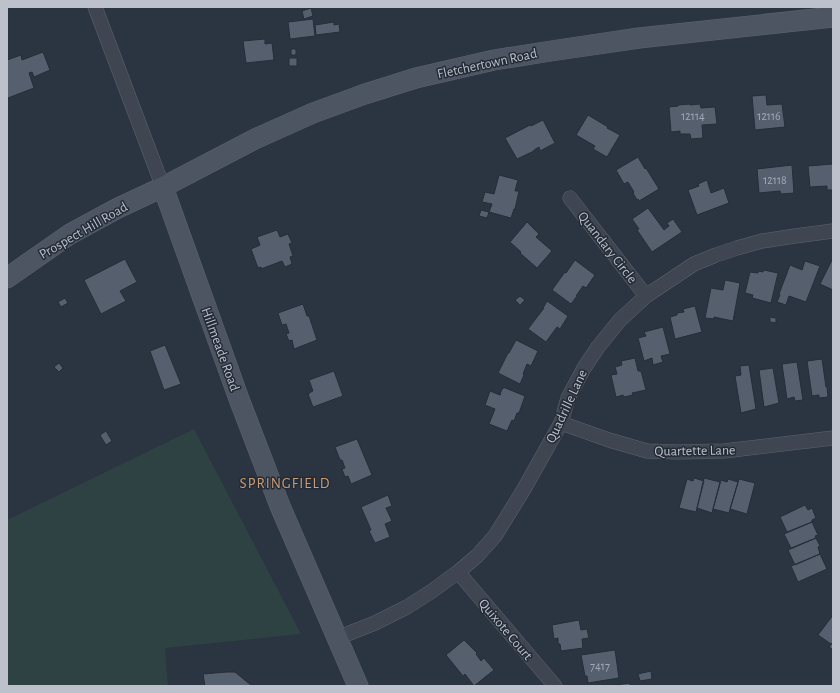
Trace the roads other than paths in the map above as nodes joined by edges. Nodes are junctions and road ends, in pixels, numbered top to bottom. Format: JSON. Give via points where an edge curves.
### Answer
{"nodes":[{"id":1,"x":95,"y":7,"type":"edge"},
{"id":2,"x":833,"y":17,"type":"edge"},
{"id":3,"x":162,"y":187,"type":"junction"},
{"id":4,"x":570,"y":198,"type":"dead end"},
{"id":5,"x":833,"y":231,"type":"edge"},
{"id":6,"x":7,"y":278,"type":"edge"},
{"id":7,"x":646,"y":296,"type":"junction"},
{"id":8,"x":561,"y":423,"type":"junction"},
{"id":9,"x":833,"y":438,"type":"edge"},
{"id":10,"x":458,"y":572,"type":"junction"},
{"id":11,"x":337,"y":638,"type":"junction"},
{"id":12,"x":358,"y":686,"type":"edge"},
{"id":13,"x":555,"y":686,"type":"edge"}],
"edges":[{"from":1,"to":3,"type":"street","name":"Hillmeade Road"},
{"from":2,"to":3,"type":"street","name":"Fletchertown Road","via":[[551,50],[416,78],[313,113],[255,139]]},
{"from":3,"to":6,"type":"street","name":"Prospect Hill Road","via":[[70,234]]},
{"from":3,"to":11,"type":"street","name":"Hillmeade Road","via":[[264,465]]},
{"from":4,"to":7,"type":"street","name":"Quandary Circle"},
{"from":5,"to":7,"type":"street","name":"Quadrille Lane","via":[[762,242],[716,255],[694,264]]},
{"from":7,"to":8,"type":"street","name":"Quadrille Lane","via":[[620,320],[598,347],[568,398]]},
{"from":8,"to":9,"type":"street","name":"Quartette Lane","via":[[647,451],[724,451]]},
{"from":8,"to":10,"type":"street","name":"Quadrille Lane","via":[[495,536]]},
{"from":10,"to":11,"type":"street","name":"Quadrille Lane","via":[[407,607]]},
{"from":10,"to":13,"type":"street","name":"Quixote Court"},
{"from":11,"to":12,"type":"street","name":"Hillmeade Road"}]}
